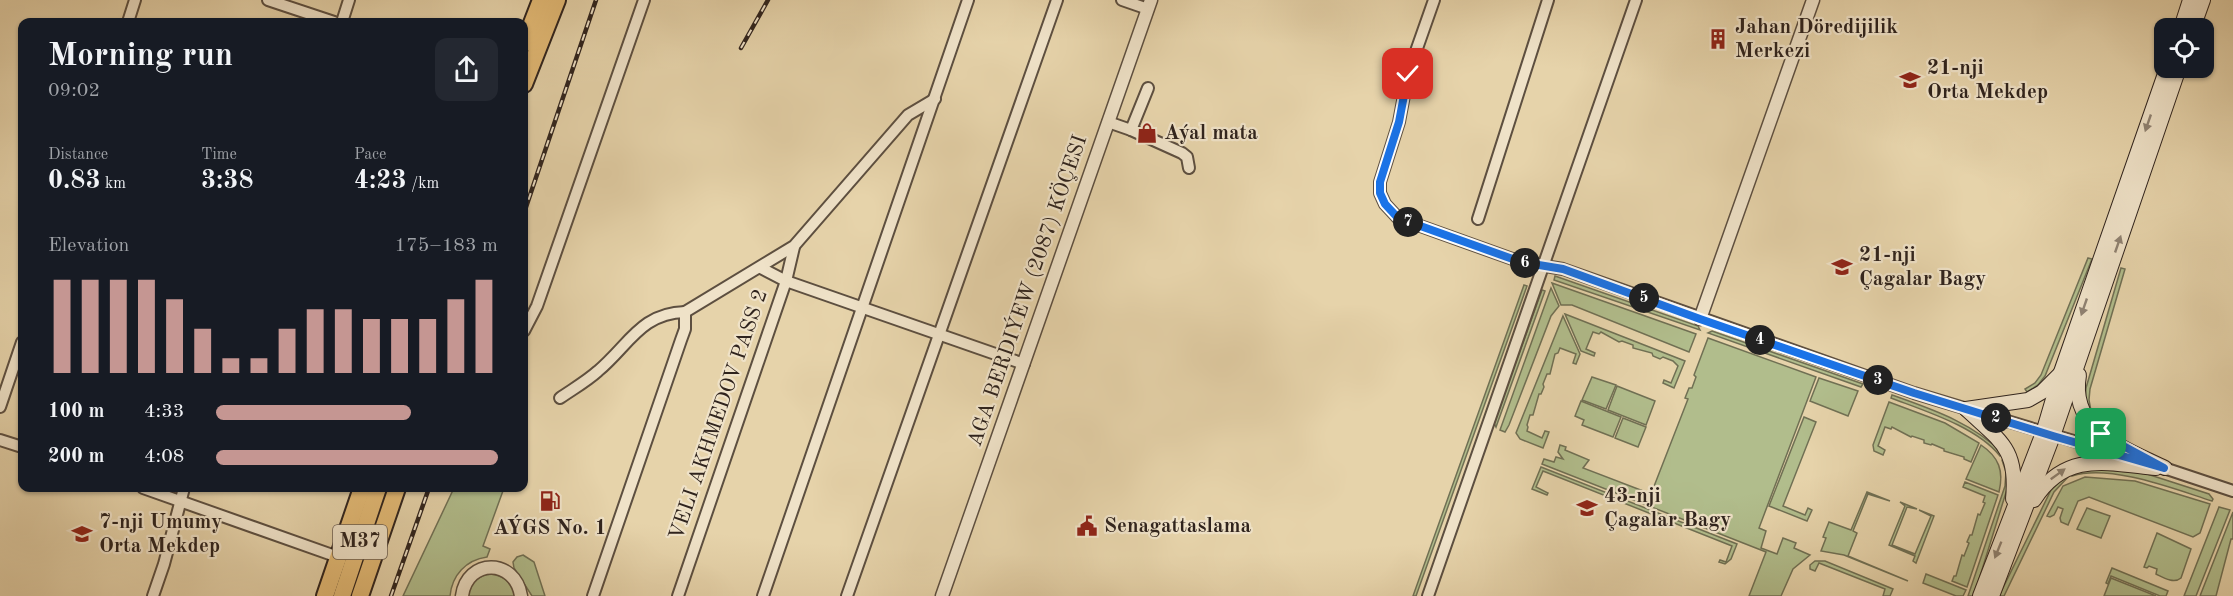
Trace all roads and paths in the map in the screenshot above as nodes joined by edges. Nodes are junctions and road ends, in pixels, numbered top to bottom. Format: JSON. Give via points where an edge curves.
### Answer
{"nodes":[{"id":1,"x":135,"y":0,"type":"edge"},
{"id":2,"x":268,"y":0,"type":"edge"},
{"id":3,"x":349,"y":0,"type":"edge"},
{"id":4,"x":541,"y":0,"type":"edge"},
{"id":5,"x":557,"y":0,"type":"edge"},
{"id":6,"x":644,"y":0,"type":"edge"},
{"id":7,"x":968,"y":0,"type":"edge"},
{"id":8,"x":1057,"y":0,"type":"edge"},
{"id":9,"x":1122,"y":0,"type":"edge"},
{"id":10,"x":1434,"y":0,"type":"edge"},
{"id":11,"x":1548,"y":0,"type":"edge"},
{"id":12,"x":1635,"y":0,"type":"edge"},
{"id":13,"x":1813,"y":0,"type":"edge"},
{"id":14,"x":2190,"y":0,"type":"edge"},
{"id":15,"x":2203,"y":0,"type":"edge"},
{"id":16,"x":1150,"y":4,"type":"edge"},
{"id":17,"x":129,"y":18,"type":"edge"},
{"id":18,"x":322,"y":18,"type":"edge"},
{"id":19,"x":343,"y":18,"type":"edge"},
{"id":20,"x":2184,"y":18,"type":"edge"},
{"id":21,"x":2197,"y":18,"type":"edge"},
{"id":22,"x":528,"y":34,"type":"edge"},
{"id":23,"x":528,"y":74,"type":"edge"},
{"id":24,"x":2164,"y":78,"type":"edge"},
{"id":25,"x":2176,"y":78,"type":"edge"},
{"id":26,"x":1148,"y":88,"type":"dead end"},
{"id":27,"x":935,"y":99,"type":"junction"},
{"id":28,"x":1108,"y":122,"type":"junction"},
{"id":29,"x":1131,"y":130,"type":"junction"},
{"id":30,"x":1189,"y":168,"type":"dead end"},
{"id":31,"x":1478,"y":219,"type":"dead end"},
{"id":32,"x":794,"y":246,"type":"junction"},
{"id":33,"x":1543,"y":266,"type":"junction"},
{"id":34,"x":761,"y":268,"type":"junction"},
{"id":35,"x":786,"y":281,"type":"junction"},
{"id":36,"x":863,"y":308,"type":"junction"},
{"id":37,"x":685,"y":312,"type":"junction"},
{"id":38,"x":1700,"y":319,"type":"junction"},
{"id":39,"x":528,"y":323,"type":"edge"},
{"id":40,"x":2089,"y":329,"type":"junction"},
{"id":41,"x":939,"y":334,"type":"junction"},
{"id":42,"x":18,"y":354,"type":"edge"},
{"id":43,"x":1024,"y":364,"type":"junction"},
{"id":44,"x":2061,"y":372,"type":"junction"},
{"id":45,"x":560,"y":398,"type":"dead end"},
{"id":46,"x":0,"y":407,"type":"edge"},
{"id":47,"x":1966,"y":409,"type":"junction"},
{"id":48,"x":2048,"y":435,"type":"junction"},
{"id":49,"x":0,"y":440,"type":"edge"},
{"id":50,"x":18,"y":446,"type":"edge"},
{"id":51,"x":2164,"y":468,"type":"junction"},
{"id":52,"x":2233,"y":491,"type":"edge"},
{"id":53,"x":154,"y":492,"type":"edge"},
{"id":54,"x":182,"y":492,"type":"edge"},
{"id":55,"x":361,"y":492,"type":"edge"},
{"id":56,"x":377,"y":492,"type":"edge"},
{"id":57,"x":396,"y":492,"type":"edge"},
{"id":58,"x":179,"y":500,"type":"junction"},
{"id":59,"x":2016,"y":519,"type":"junction"},
{"id":60,"x":338,"y":556,"type":"junction"},
{"id":61,"x":153,"y":596,"type":"edge"},
{"id":62,"x":325,"y":596,"type":"edge"},
{"id":63,"x":342,"y":596,"type":"edge"},
{"id":64,"x":360,"y":596,"type":"edge"},
{"id":65,"x":462,"y":596,"type":"edge"},
{"id":66,"x":522,"y":596,"type":"edge"},
{"id":67,"x":593,"y":596,"type":"edge"},
{"id":68,"x":678,"y":596,"type":"edge"},
{"id":69,"x":762,"y":596,"type":"edge"},
{"id":70,"x":847,"y":596,"type":"edge"},
{"id":71,"x":942,"y":596,"type":"edge"},
{"id":72,"x":1428,"y":596,"type":"edge"},
{"id":73,"x":1980,"y":596,"type":"edge"},
{"id":74,"x":1992,"y":596,"type":"edge"}],
"edges":[{"from":1,"to":17,"type":"street"},
{"from":2,"to":18,"type":"street"},
{"from":3,"to":19,"type":"street"},
{"from":4,"to":22,"type":"highway"},
{"from":5,"to":23,"type":"highway"},
{"from":6,"to":39,"type":"street"},
{"from":7,"to":27,"type":"street"},
{"from":8,"to":41,"type":"street"},
{"from":9,"to":16,"type":"street"},
{"from":10,"to":33,"type":"street","via":[[1408,74],[1380,193],[1398,218],[1521,262]]},
{"from":11,"to":31,"type":"street"},
{"from":12,"to":33,"type":"street"},
{"from":13,"to":38,"type":"street"},
{"from":14,"to":20,"type":"main road"},
{"from":15,"to":21,"type":"main road"},
{"from":16,"to":28,"type":"street","name":"AGA BERDIÝEW (2087) KÖÇESI"},
{"from":24,"to":44,"type":"main road","one_way":true},
{"from":40,"to":25,"type":"main road","one_way":true},
{"from":26,"to":29,"type":"street"},
{"from":27,"to":32,"type":"street","via":[[908,115]]},
{"from":27,"to":36,"type":"street"},
{"from":28,"to":29,"type":"street"},
{"from":28,"to":43,"type":"street","name":"AGA BERDIÝEW (2087) KÖÇESI"},
{"from":29,"to":30,"type":"street","via":[[1182,153]]},
{"from":32,"to":34,"type":"street"},
{"from":32,"to":35,"type":"street","name":"VELI AKHMEDOV PASS 2"},
{"from":33,"to":38,"type":"street","via":[[1563,269]]},
{"from":33,"to":72,"type":"street"},
{"from":34,"to":35,"type":"street"},
{"from":34,"to":37,"type":"street"},
{"from":35,"to":36,"type":"street"},
{"from":35,"to":68,"type":"street","name":"VELI AKHMEDOV PASS 2"},
{"from":36,"to":41,"type":"street"},
{"from":36,"to":69,"type":"street"},
{"from":37,"to":45,"type":"street","via":[[663,314],[646,324],[598,371]]},
{"from":37,"to":67,"type":"street","via":[[685,329]]},
{"from":38,"to":47,"type":"street"},
{"from":40,"to":48,"type":"main road"},
{"from":40,"to":51,"type":"main road","via":[[2078,382],[2085,416],[2101,434]]},
{"from":41,"to":43,"type":"street"},
{"from":41,"to":70,"type":"street"},
{"from":42,"to":46,"type":"street"},
{"from":43,"to":71,"type":"street","name":"AGA BERDIÝEW (2087) KÖÇESI"},
{"from":44,"to":47,"type":"main road","via":[[2042,392],[2028,399]]},
{"from":44,"to":48,"type":"main road"},
{"from":47,"to":48,"type":"street"},
{"from":47,"to":59,"type":"main road","via":[[2003,443],[2012,459]]},
{"from":48,"to":51,"type":"street"},
{"from":48,"to":59,"type":"main road"},
{"from":49,"to":50,"type":"street"},
{"from":51,"to":52,"type":"street"},
{"from":59,"to":51,"type":"main road","one_way":true,"via":[[2066,468],[2111,463]]},
{"from":53,"to":58,"type":"street"},
{"from":54,"to":58,"type":"street"},
{"from":55,"to":60,"type":"highway","number":"M37"},
{"from":56,"to":63,"type":"highway","number":"M37"},
{"from":57,"to":64,"type":"highway"},
{"from":58,"to":60,"type":"street"},
{"from":58,"to":61,"type":"street"},
{"from":59,"to":73,"type":"main road","one_way":true},
{"from":59,"to":74,"type":"main road"},
{"from":60,"to":62,"type":"highway","number":"M37"},
{"from":65,"to":66,"type":"street","via":[[471,575],[492,567],[512,576]]}]}
